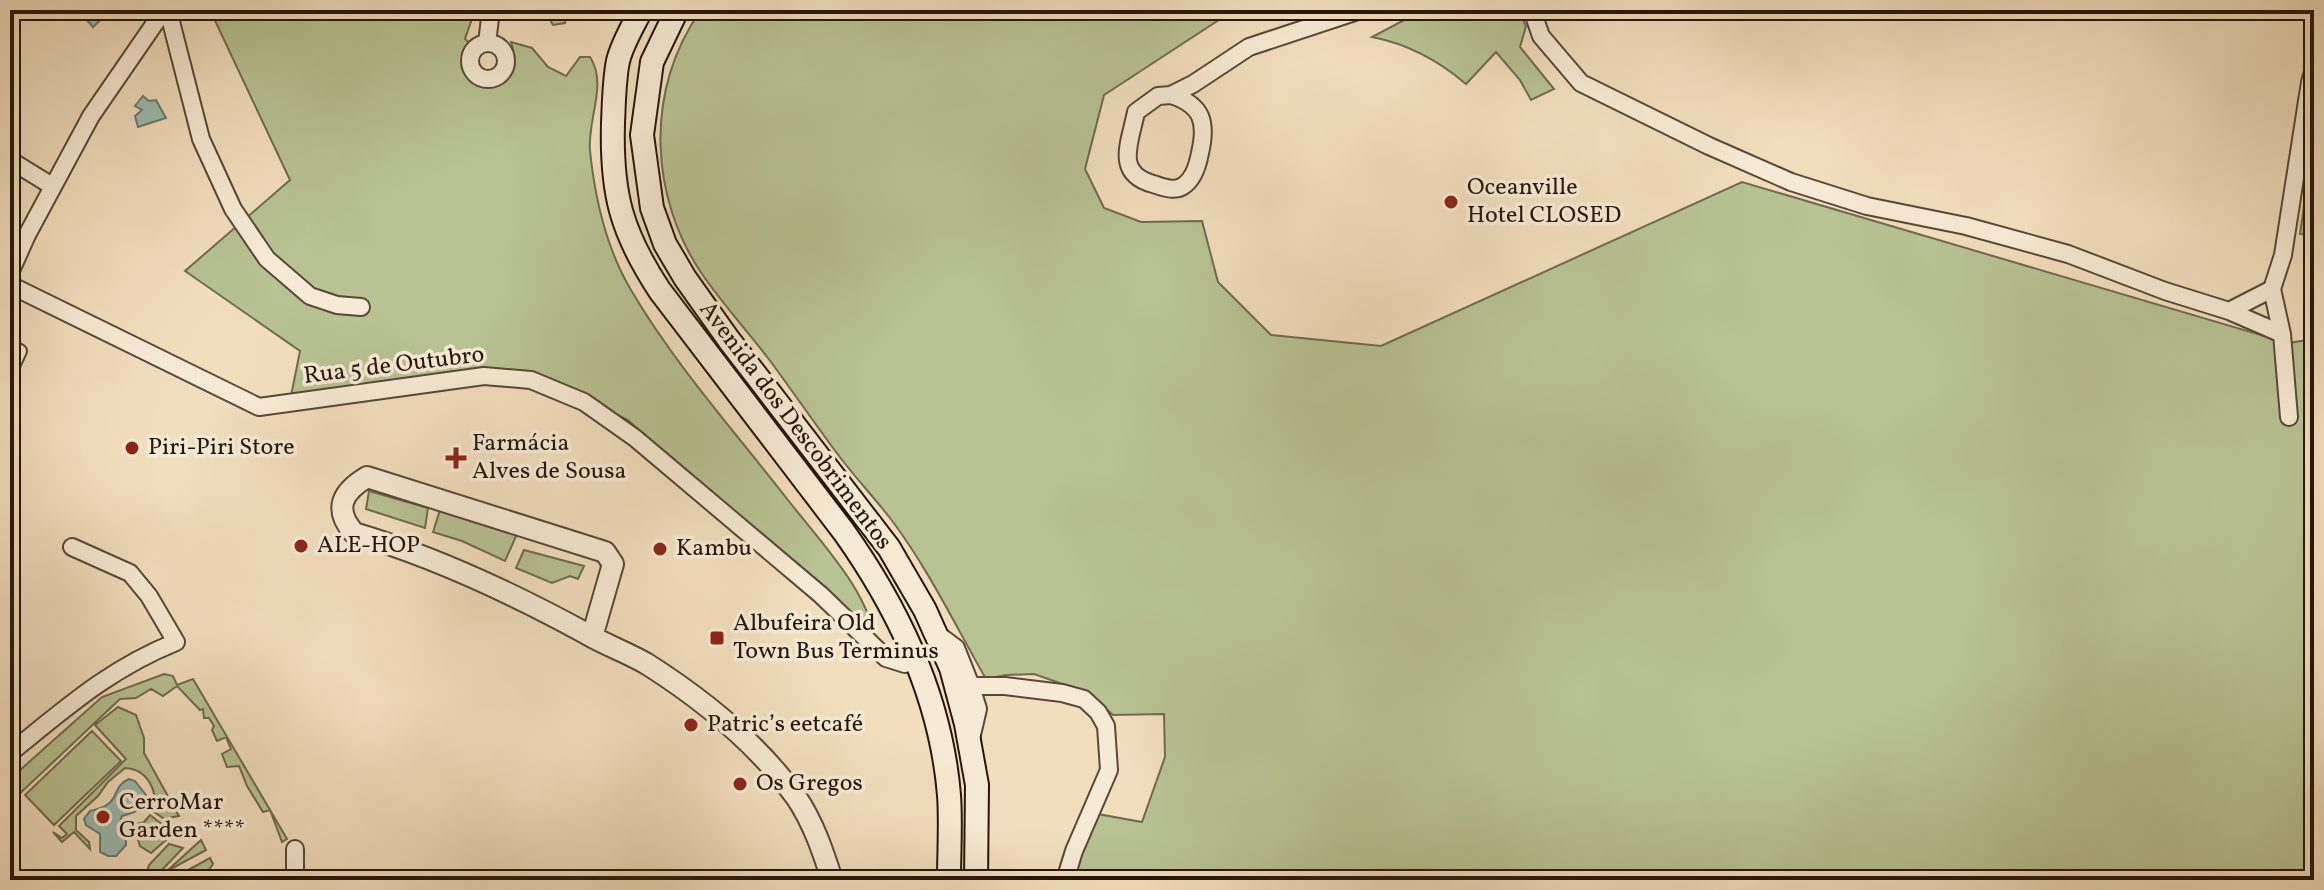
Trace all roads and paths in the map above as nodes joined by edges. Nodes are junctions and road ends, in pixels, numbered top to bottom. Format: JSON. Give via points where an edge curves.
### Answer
{"nodes":[{"id":1,"x":166,"y":10,"type":"edge"},
{"id":2,"x":491,"y":10,"type":"edge"},
{"id":3,"x":641,"y":10,"type":"edge"},
{"id":4,"x":677,"y":10,"type":"edge"},
{"id":5,"x":1361,"y":10,"type":"edge"},
{"id":6,"x":1532,"y":10,"type":"edge"},
{"id":7,"x":487,"y":43,"type":"dead end"},
{"id":8,"x":2314,"y":69,"type":"edge"},
{"id":9,"x":1207,"y":75,"type":"junction"},
{"id":10,"x":1171,"y":95,"type":"junction"},
{"id":11,"x":1199,"y":112,"type":"junction"},
{"id":12,"x":10,"y":160,"type":"edge"},
{"id":13,"x":52,"y":186,"type":"junction"},
{"id":14,"x":18,"y":233,"type":"edge"},
{"id":15,"x":10,"y":273,"type":"edge"},
{"id":16,"x":10,"y":285,"type":"edge"},
{"id":17,"x":2272,"y":289,"type":"junction"},
{"id":18,"x":361,"y":307,"type":"dead end"},
{"id":19,"x":2229,"y":311,"type":"junction"},
{"id":20,"x":2282,"y":334,"type":"junction"},
{"id":21,"x":10,"y":347,"type":"edge"},
{"id":22,"x":10,"y":373,"type":"edge"},
{"id":23,"x":2289,"y":417,"type":"dead end"},
{"id":24,"x":72,"y":547,"type":"dead end"},
{"id":25,"x":935,"y":632,"type":"junction"},
{"id":26,"x":592,"y":637,"type":"junction"},
{"id":27,"x":905,"y":664,"type":"dead end"},
{"id":28,"x":971,"y":686,"type":"junction"},
{"id":29,"x":969,"y":744,"type":"junction"},
{"id":30,"x":10,"y":753,"type":"edge"},
{"id":31,"x":295,"y":849,"type":"dead end"},
{"id":32,"x":295,"y":880,"type":"edge"},
{"id":33,"x":832,"y":880,"type":"edge"},
{"id":34,"x":949,"y":880,"type":"edge"},
{"id":35,"x":976,"y":880,"type":"edge"},
{"id":36,"x":1065,"y":880,"type":"edge"}],
"edges":[{"from":1,"to":13,"type":"street","via":[[91,116]]},
{"from":1,"to":18,"type":"street","via":[[201,139],[233,209],[267,259],[310,296]]},
{"from":2,"to":7,"type":"street"},
{"from":3,"to":34,"type":"main road","name":"Avenida dos Descobrimentos","via":[[619,59],[614,94],[612,168],[620,212],[637,256],[660,291],[844,532],[895,613],[925,682],[943,743]]},
{"from":4,"to":25,"type":"main road","name":"Avenida dos Descobrimentos","via":[[652,62],[642,135],[652,208],[665,244],[729,340],[889,548]]},
{"from":5,"to":9,"type":"street","via":[[1249,47]]},
{"from":6,"to":19,"type":"street","via":[[1541,36],[1581,83],[1791,182],[1867,206],[2068,254]]},
{"from":8,"to":17,"type":"street","via":[[2283,255]]},
{"from":9,"to":10,"type":"street"},
{"from":9,"to":11,"type":"street"},
{"from":10,"to":11,"type":"street"},
{"from":10,"to":11,"type":"street","via":[[1158,96],[1136,112],[1127,160],[1129,171],[1140,181],[1171,189],[1182,187],[1192,176],[1204,136]]},
{"from":12,"to":13,"type":"street"},
{"from":13,"to":14,"type":"street"},
{"from":14,"to":15,"type":"street"},
{"from":16,"to":27,"type":"street","name":"Rua 5 de Outubro","via":[[259,407],[484,376],[531,380],[584,402],[635,438],[786,565],[886,658]]},
{"from":17,"to":19,"type":"street"},
{"from":17,"to":20,"type":"street"},
{"from":19,"to":20,"type":"street"},
{"from":20,"to":23,"type":"street"},
{"from":21,"to":22,"type":"street","via":[[20,351]]},
{"from":24,"to":30,"type":"street","via":[[130,573],[176,642],[99,681]]},
{"from":25,"to":28,"type":"street","via":[[956,648]]},
{"from":25,"to":29,"type":"main road","name":"Avenida dos Descobrimentos","via":[[951,668]]},
{"from":26,"to":26,"type":"street","via":[[613,564],[605,552],[367,477],[352,486],[342,503],[343,520],[354,533],[453,567]]},
{"from":26,"to":33,"type":"street","via":[[645,663],[749,742],[796,798],[819,840]]},
{"from":28,"to":29,"type":"street","via":[[978,709]]},
{"from":28,"to":36,"type":"street","via":[[1084,699],[1106,726],[1109,770]]},
{"from":29,"to":35,"type":"main road","name":"Avenida dos Descobrimentos","via":[[977,785]]},
{"from":31,"to":32,"type":"street"}]}
